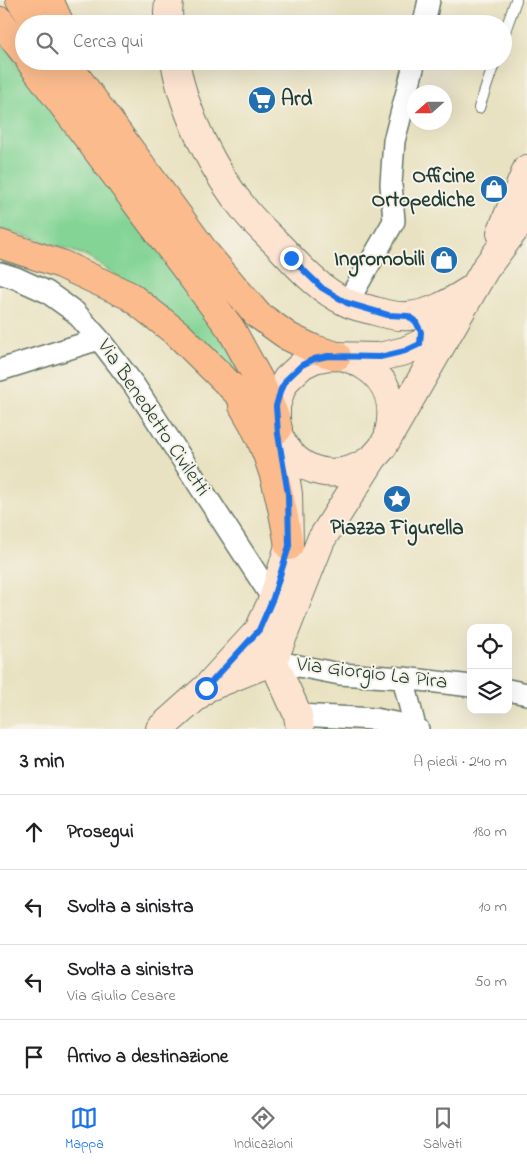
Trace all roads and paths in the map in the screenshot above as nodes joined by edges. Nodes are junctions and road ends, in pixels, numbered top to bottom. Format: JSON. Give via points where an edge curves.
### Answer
{"nodes":[{"id":1,"x":20,"y":0,"type":"edge"},
{"id":2,"x":49,"y":0,"type":"edge"},
{"id":3,"x":168,"y":0,"type":"edge"},
{"id":4,"x":429,"y":0,"type":"edge"},
{"id":5,"x":516,"y":0,"type":"edge"},
{"id":6,"x":31,"y":15,"type":"edge"},
{"id":7,"x":56,"y":15,"type":"edge"},
{"id":8,"x":169,"y":15,"type":"edge"},
{"id":9,"x":426,"y":15,"type":"edge"},
{"id":10,"x":511,"y":15,"type":"edge"},
{"id":11,"x":0,"y":21,"type":"edge"},
{"id":12,"x":15,"y":40,"type":"edge"},
{"id":13,"x":37,"y":70,"type":"edge"},
{"id":14,"x":71,"y":70,"type":"edge"},
{"id":15,"x":85,"y":70,"type":"edge"},
{"id":16,"x":177,"y":70,"type":"edge"},
{"id":17,"x":413,"y":70,"type":"edge"},
{"id":18,"x":492,"y":70,"type":"edge"},
{"id":19,"x":479,"y":108,"type":"dead end"},
{"id":20,"x":527,"y":170,"type":"edge"},
{"id":21,"x":154,"y":184,"type":"junction"},
{"id":22,"x":527,"y":213,"type":"edge"},
{"id":23,"x":0,"y":244,"type":"edge"},
{"id":24,"x":0,"y":273,"type":"edge"},
{"id":25,"x":480,"y":278,"type":"junction"},
{"id":26,"x":347,"y":303,"type":"junction"},
{"id":27,"x":408,"y":316,"type":"junction"},
{"id":28,"x":457,"y":318,"type":"junction"},
{"id":29,"x":99,"y":339,"type":"junction"},
{"id":30,"x":420,"y":344,"type":"junction"},
{"id":31,"x":341,"y":356,"type":"junction"},
{"id":32,"x":0,"y":370,"type":"edge"},
{"id":33,"x":226,"y":380,"type":"junction"},
{"id":34,"x":277,"y":427,"type":"junction"},
{"id":35,"x":378,"y":453,"type":"junction"},
{"id":36,"x":289,"y":546,"type":"junction"},
{"id":37,"x":273,"y":598,"type":"junction"},
{"id":38,"x":259,"y":630,"type":"junction"},
{"id":39,"x":274,"y":661,"type":"junction"},
{"id":40,"x":403,"y":678,"type":"junction"},
{"id":41,"x":467,"y":686,"type":"edge"},
{"id":42,"x":206,"y":688,"type":"junction"},
{"id":43,"x":512,"y":691,"type":"edge"},
{"id":44,"x":527,"y":694,"type":"edge"},
{"id":45,"x":299,"y":722,"type":"edge"},
{"id":46,"x":416,"y":728,"type":"edge"},
{"id":47,"x":160,"y":729,"type":"edge"}],
"edges":[{"from":1,"to":6,"type":"main road"},
{"from":2,"to":7,"type":"main road"},
{"from":3,"to":8,"type":"main road"},
{"from":4,"to":9,"type":"street"},
{"from":5,"to":10,"type":"lane"},
{"from":11,"to":12,"type":"main road"},
{"from":13,"to":34,"type":"main road","via":[[231,329],[259,380]]},
{"from":14,"to":21,"type":"main road"},
{"from":15,"to":21,"type":"main road"},
{"from":16,"to":26,"type":"main road","via":[[198,133],[222,178],[248,214],[322,288]]},
{"from":17,"to":26,"type":"street","via":[[394,141],[391,184],[394,221]]},
{"from":18,"to":19,"type":"lane"},
{"from":20,"to":25,"type":"main road"},
{"from":21,"to":31,"type":"main road","via":[[207,255],[257,314],[289,337],[314,349]]},
{"from":22,"to":25,"type":"main road"},
{"from":23,"to":33,"type":"main road","via":[[61,264],[130,296],[178,334]]},
{"from":24,"to":29,"type":"street","name":"Via Benedetto Civiletti","via":[[48,292],[75,312]]},
{"from":25,"to":27,"type":"main road","via":[[450,302],[432,311]]},
{"from":25,"to":28,"type":"main road"},
{"from":26,"to":27,"type":"main road","via":[[388,315]]},
{"from":27,"to":30,"type":"main road","via":[[421,332]]},
{"from":28,"to":30,"type":"main road"},
{"from":28,"to":35,"type":"main road"},
{"from":29,"to":32,"type":"street"},
{"from":29,"to":37,"type":"street","name":"Via Benedetto Civiletti","via":[[134,385]]},
{"from":30,"to":31,"type":"main road","via":[[380,357]]},
{"from":31,"to":34,"type":"main road","via":[[314,359],[295,370],[281,389],[276,406]]},
{"from":31,"to":35,"type":"main road","via":[[360,362],[375,373],[387,390],[392,419],[389,435]]},
{"from":33,"to":34,"type":"main road"},
{"from":33,"to":36,"type":"main road","via":[[249,416],[273,468]]},
{"from":34,"to":35,"type":"main road","via":[[291,455],[316,470],[347,472],[362,466]]},
{"from":34,"to":36,"type":"main road","via":[[288,494]]},
{"from":35,"to":39,"type":"main road","via":[[321,540]]},
{"from":36,"to":37,"type":"main road"},
{"from":37,"to":38,"type":"main road"},
{"from":38,"to":39,"type":"main road"},
{"from":38,"to":42,"type":"main road"},
{"from":39,"to":40,"type":"street","name":"Via Giorgio La Pira","via":[[340,674]]},
{"from":39,"to":42,"type":"main road"},
{"from":39,"to":45,"type":"main road"},
{"from":40,"to":41,"type":"street","name":"Via Giorgio La Pira"},
{"from":40,"to":46,"type":"street"},
{"from":42,"to":47,"type":"main road"},
{"from":43,"to":44,"type":"street"},
{"from":45,"to":46,"type":"street","via":[[375,718]]}]}
